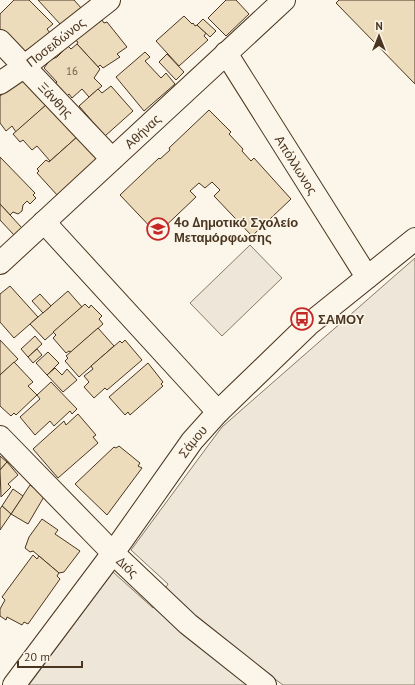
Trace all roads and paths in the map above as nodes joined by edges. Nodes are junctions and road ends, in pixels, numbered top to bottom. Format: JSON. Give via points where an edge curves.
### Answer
{"nodes":[{"id":1,"x":109,"y":0,"type":"edge"},
{"id":2,"x":284,"y":0,"type":"edge"},
{"id":3,"x":0,"y":41,"type":"edge"},
{"id":4,"x":226,"y":53,"type":"junction"},
{"id":5,"x":25,"y":66,"type":"junction"},
{"id":6,"x":0,"y":83,"type":"edge"},
{"id":7,"x":112,"y":160,"type":"junction"},
{"id":8,"x":44,"y":222,"type":"junction"},
{"id":9,"x":415,"y":239,"type":"edge"},
{"id":10,"x":0,"y":263,"type":"edge"},
{"id":11,"x":367,"y":277,"type":"junction"},
{"id":12,"x":218,"y":412,"type":"junction"},
{"id":13,"x":0,"y":437,"type":"edge"},
{"id":14,"x":113,"y":553,"type":"junction"},
{"id":15,"x":14,"y":685,"type":"edge"},
{"id":16,"x":265,"y":685,"type":"edge"}],
"edges":[{"from":1,"to":5,"type":"street","name":"Ποσειδώνος"},
{"from":2,"to":4,"type":"street","name":"Αθήνας"},
{"from":3,"to":5,"type":"street","name":"Ξάνθης"},
{"from":4,"to":7,"type":"street","name":"Αθήνας"},
{"from":4,"to":11,"type":"street","name":"Απόλλωνος"},
{"from":5,"to":6,"type":"street","name":"Ποσειδώνος"},
{"from":5,"to":7,"type":"street","name":"Ξάνθης"},
{"from":7,"to":8,"type":"street","name":"Αθήνας"},
{"from":8,"to":10,"type":"street","name":"Αθήνας"},
{"from":8,"to":12,"type":"street"},
{"from":9,"to":11,"type":"street","name":"Σάμου"},
{"from":11,"to":12,"type":"street","name":"Σάμου","via":[[308,325]]},
{"from":12,"to":14,"type":"street","name":"Σάμου","via":[[192,441]]},
{"from":13,"to":14,"type":"street","name":"Διός"},
{"from":14,"to":15,"type":"street","name":"Σάμου"},
{"from":14,"to":16,"type":"street","name":"Διός","via":[[188,624]]}]}
